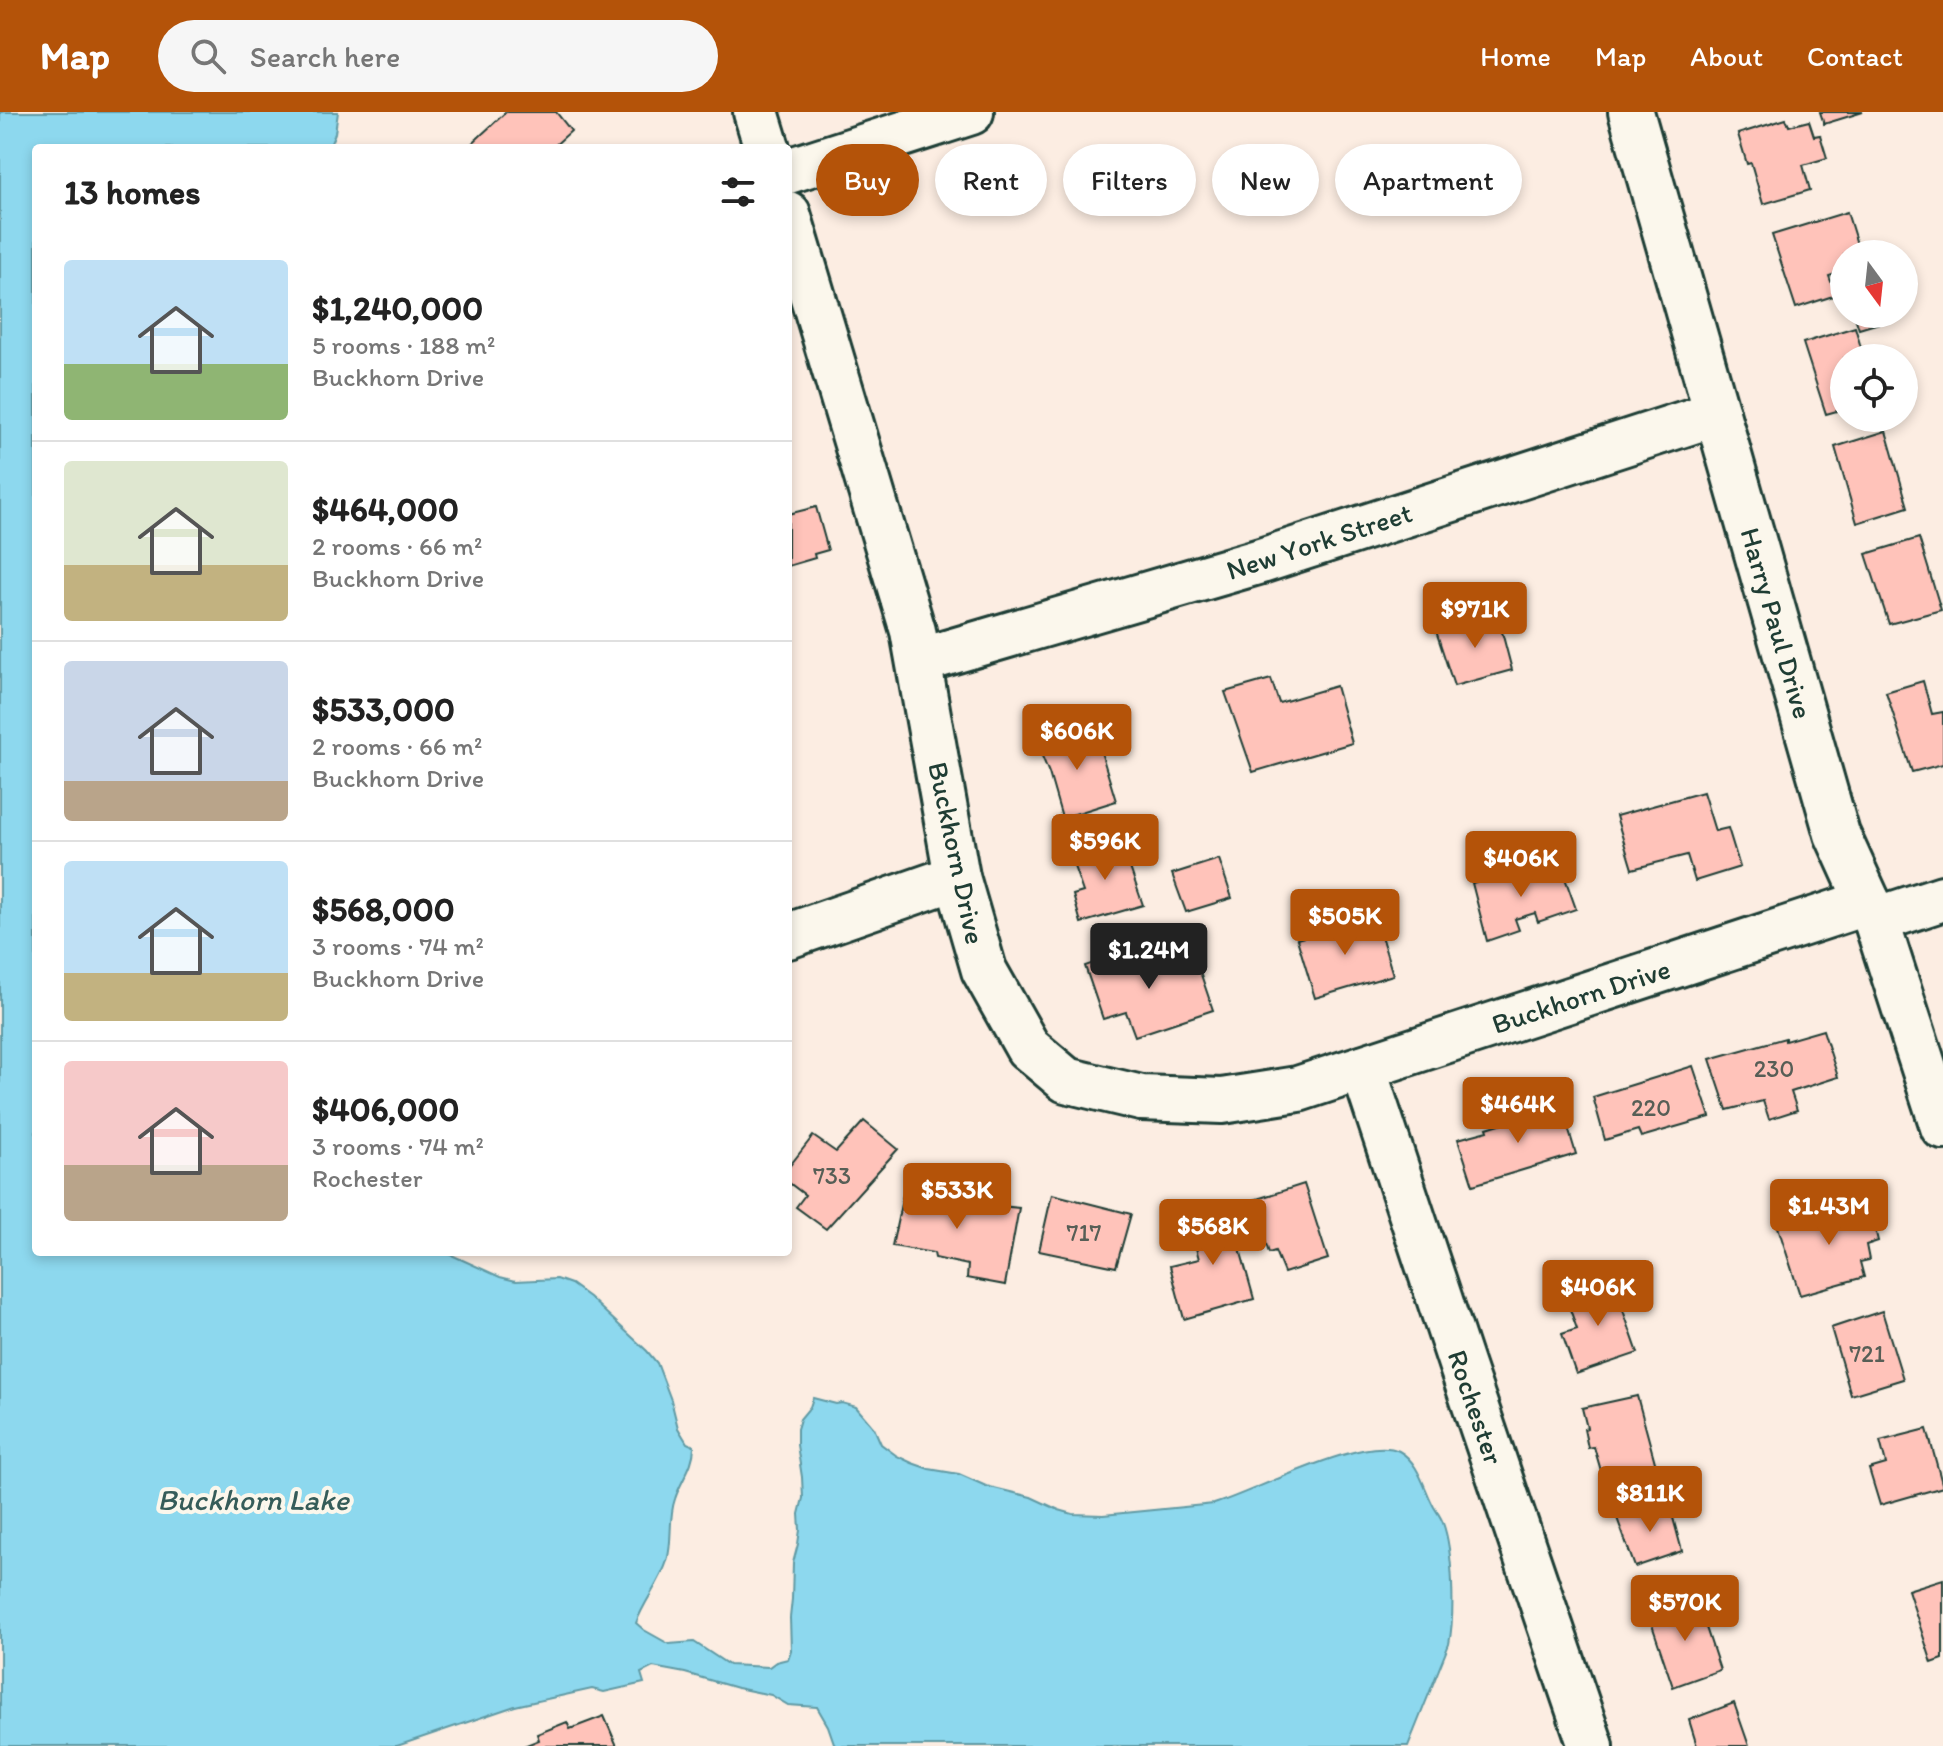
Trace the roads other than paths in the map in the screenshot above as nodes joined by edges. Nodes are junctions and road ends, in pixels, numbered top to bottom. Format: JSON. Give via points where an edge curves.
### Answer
{"nodes":[{"id":1,"x":756,"y":112,"type":"edge"},
{"id":2,"x":971,"y":112,"type":"edge"},
{"id":3,"x":1631,"y":112,"type":"edge"},
{"id":4,"x":766,"y":144,"type":"edge"},
{"id":5,"x":792,"y":170,"type":"edge"},
{"id":6,"x":792,"y":227,"type":"edge"},
{"id":7,"x":1717,"y":413,"type":"junction"},
{"id":8,"x":919,"y":661,"type":"junction"},
{"id":9,"x":957,"y":877,"type":"junction"},
{"id":10,"x":1943,"y":898,"type":"edge"},
{"id":11,"x":1872,"y":911,"type":"junction"},
{"id":12,"x":792,"y":935,"type":"edge"},
{"id":13,"x":1363,"y":1068,"type":"junction"},
{"id":14,"x":1943,"y":1127,"type":"edge"},
{"id":15,"x":1591,"y":1746,"type":"edge"}],
"edges":[{"from":1,"to":4,"type":"street"},
{"from":2,"to":5,"type":"street"},
{"from":3,"to":7,"type":"street","name":"Harry Paul Drive"},
{"from":6,"to":8,"type":"street","name":"Buckhorn Drive"},
{"from":7,"to":8,"type":"street","name":"New York Street","via":[[1261,561]]},
{"from":7,"to":11,"type":"street","name":"Harry Paul Drive","via":[[1837,834]]},
{"from":8,"to":9,"type":"street","name":"Buckhorn Drive"},
{"from":9,"to":12,"type":"street"},
{"from":9,"to":13,"type":"street","name":"Buckhorn Drive","via":[[984,970],[1028,1048],[1066,1080],[1141,1098],[1222,1101],[1298,1089]]},
{"from":10,"to":11,"type":"street","name":"Buckhorn Drive"},
{"from":11,"to":13,"type":"street","name":"Buckhorn Drive"},
{"from":11,"to":14,"type":"street","name":"Harry Paul Drive"},
{"from":13,"to":15,"type":"street","name":"Rochester"}]}
